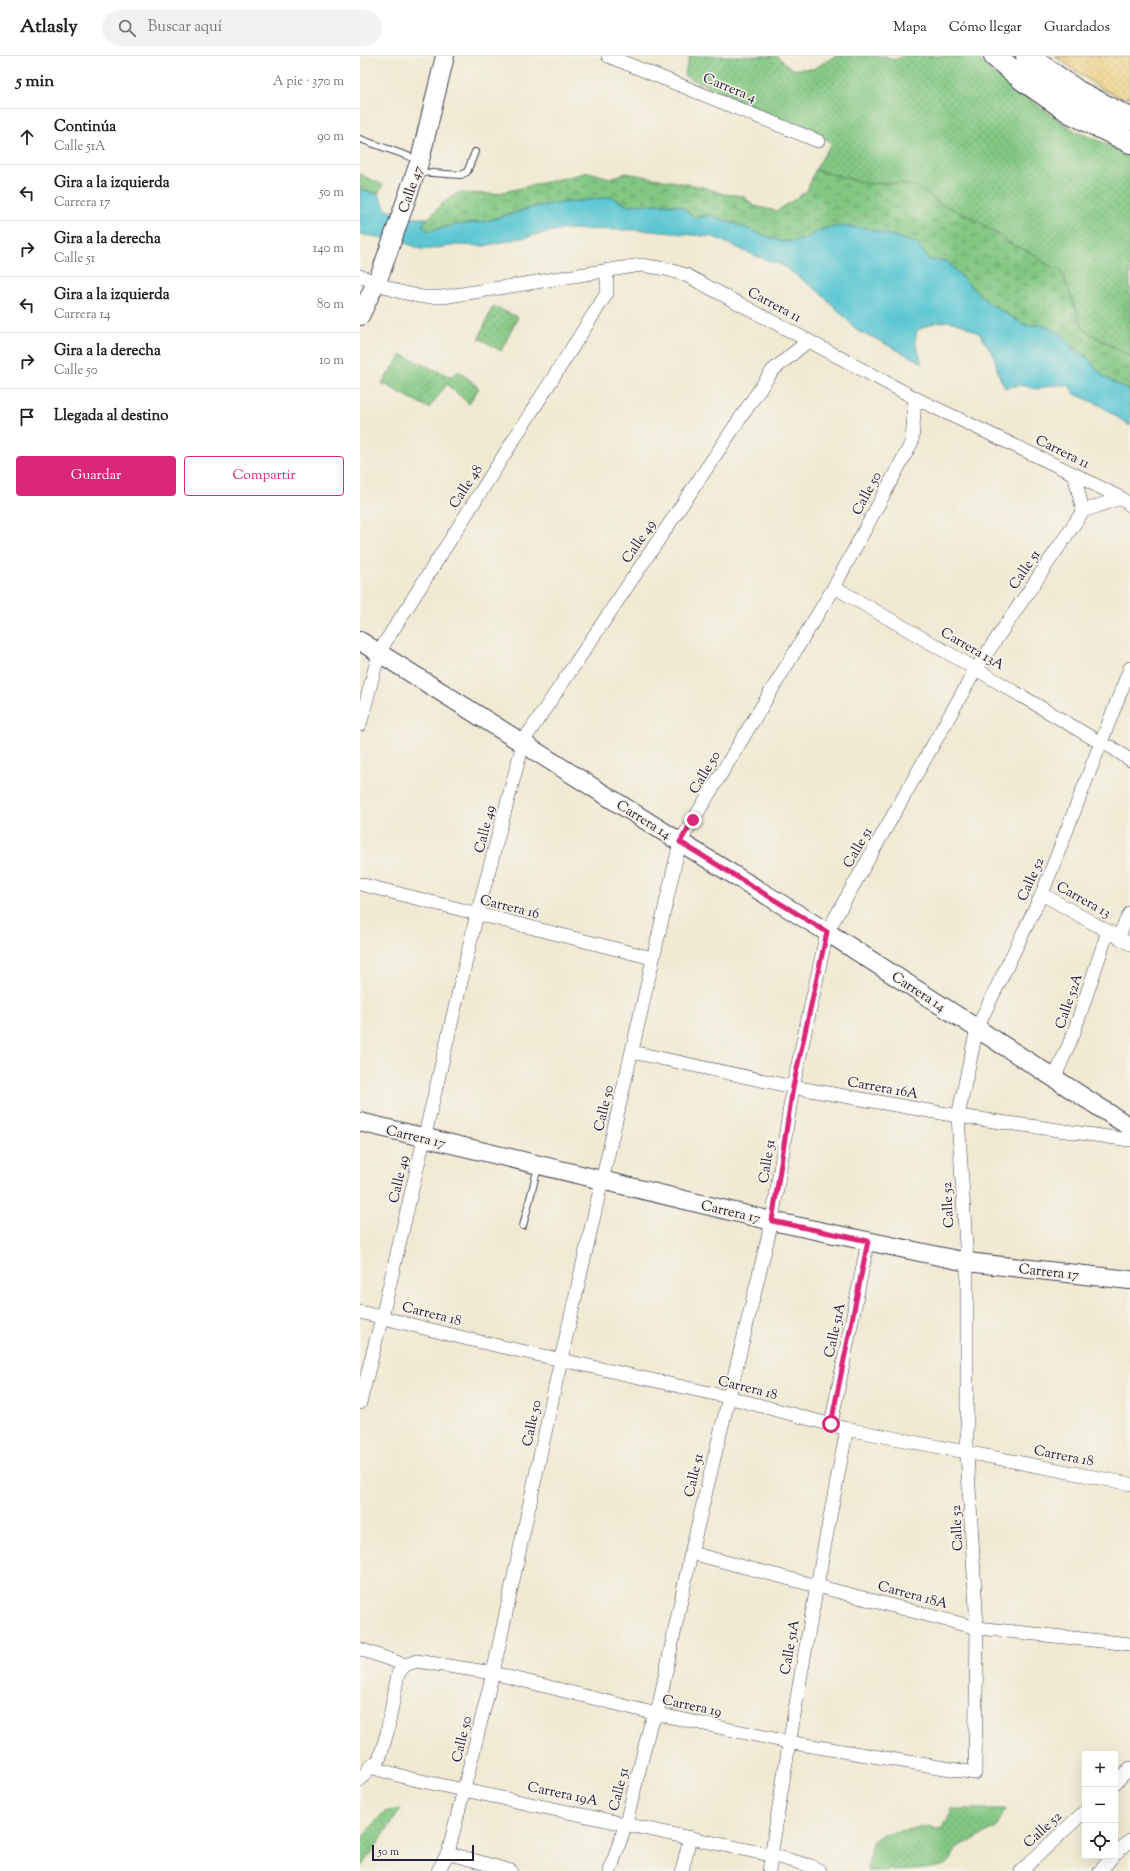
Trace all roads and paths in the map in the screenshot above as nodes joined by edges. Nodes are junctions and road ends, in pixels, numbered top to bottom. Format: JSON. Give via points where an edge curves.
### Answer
{"nodes":[{"id":1,"x":445,"y":56,"type":"edge"},
{"id":2,"x":608,"y":56,"type":"edge"},
{"id":3,"x":995,"y":56,"type":"edge"},
{"id":4,"x":1027,"y":56,"type":"edge"},
{"id":5,"x":1130,"y":119,"type":"edge"},
{"id":6,"x":360,"y":139,"type":"edge"},
{"id":7,"x":818,"y":141,"type":"dead end"},
{"id":8,"x":1130,"y":142,"type":"edge"},
{"id":9,"x":475,"y":152,"type":"dead end"},
{"id":10,"x":418,"y":166,"type":"junction"},
{"id":11,"x":607,"y":270,"type":"junction"},
{"id":12,"x":372,"y":277,"type":"edge"},
{"id":13,"x":360,"y":316,"type":"edge"},
{"id":14,"x":808,"y":341,"type":"junction"},
{"id":15,"x":914,"y":398,"type":"junction"},
{"id":16,"x":1074,"y":474,"type":"junction"},
{"id":17,"x":1126,"y":502,"type":"edge"},
{"id":18,"x":1083,"y":510,"type":"junction"},
{"id":19,"x":834,"y":587,"type":"junction"},
{"id":20,"x":360,"y":641,"type":"edge"},
{"id":21,"x":379,"y":652,"type":"junction"},
{"id":22,"x":1130,"y":668,"type":"edge"},
{"id":23,"x":976,"y":669,"type":"junction"},
{"id":24,"x":360,"y":725,"type":"edge"},
{"id":25,"x":1094,"y":739,"type":"dead end"},
{"id":26,"x":524,"y":744,"type":"junction"},
{"id":27,"x":1111,"y":746,"type":"dead end"},
{"id":28,"x":1130,"y":760,"type":"edge"},
{"id":29,"x":680,"y":842,"type":"junction"},
{"id":30,"x":360,"y":884,"type":"edge"},
{"id":31,"x":1042,"y":894,"type":"junction"},
{"id":32,"x":1130,"y":913,"type":"edge"},
{"id":33,"x":477,"y":914,"type":"junction"},
{"id":34,"x":827,"y":932,"type":"junction"},
{"id":35,"x":1113,"y":934,"type":"junction"},
{"id":36,"x":1130,"y":944,"type":"edge"},
{"id":37,"x":652,"y":958,"type":"junction"},
{"id":38,"x":976,"y":1028,"type":"junction"},
{"id":39,"x":632,"y":1052,"type":"junction"},
{"id":40,"x":1054,"y":1079,"type":"junction"},
{"id":41,"x":793,"y":1087,"type":"junction"},
{"id":42,"x":958,"y":1116,"type":"junction"},
{"id":43,"x":360,"y":1122,"type":"edge"},
{"id":44,"x":1130,"y":1127,"type":"edge"},
{"id":45,"x":424,"y":1137,"type":"junction"},
{"id":46,"x":1130,"y":1140,"type":"edge"},
{"id":47,"x":538,"y":1165,"type":"junction"},
{"id":48,"x":603,"y":1181,"type":"junction"},
{"id":49,"x":772,"y":1221,"type":"junction"},
{"id":50,"x":523,"y":1226,"type":"dead end"},
{"id":51,"x":868,"y":1241,"type":"junction"},
{"id":52,"x":967,"y":1262,"type":"junction"},
{"id":53,"x":1130,"y":1280,"type":"edge"},
{"id":54,"x":360,"y":1312,"type":"edge"},
{"id":55,"x":382,"y":1317,"type":"junction"},
{"id":56,"x":561,"y":1359,"type":"junction"},
{"id":57,"x":728,"y":1398,"type":"junction"},
{"id":58,"x":360,"y":1403,"type":"edge"},
{"id":59,"x":831,"y":1424,"type":"junction"},
{"id":60,"x":847,"y":1430,"type":"junction"},
{"id":61,"x":967,"y":1452,"type":"junction"},
{"id":62,"x":1130,"y":1484,"type":"edge"},
{"id":63,"x":691,"y":1553,"type":"junction"},
{"id":64,"x":816,"y":1585,"type":"junction"},
{"id":65,"x":977,"y":1628,"type":"junction"},
{"id":66,"x":1130,"y":1644,"type":"edge"},
{"id":67,"x":360,"y":1649,"type":"edge"},
{"id":68,"x":405,"y":1665,"type":"junction"},
{"id":69,"x":493,"y":1673,"type":"junction"},
{"id":70,"x":657,"y":1714,"type":"junction"},
{"id":71,"x":788,"y":1742,"type":"junction"},
{"id":72,"x":370,"y":1766,"type":"junction"},
{"id":73,"x":1130,"y":1768,"type":"edge"},
{"id":74,"x":975,"y":1773,"type":"joint"},
{"id":75,"x":1118,"y":1779,"type":"edge"},
{"id":76,"x":360,"y":1780,"type":"edge"},
{"id":77,"x":465,"y":1789,"type":"junction"},
{"id":78,"x":1082,"y":1814,"type":"edge"},
{"id":79,"x":626,"y":1823,"type":"junction"},
{"id":80,"x":690,"y":1837,"type":"junction"},
{"id":81,"x":1130,"y":1841,"type":"edge"},
{"id":82,"x":1118,"y":1852,"type":"edge"},
{"id":83,"x":448,"y":1853,"type":"junction"},
{"id":84,"x":771,"y":1855,"type":"junction"},
{"id":85,"x":1110,"y":1859,"type":"edge"},
{"id":86,"x":820,"y":1870,"type":"edge"},
{"id":87,"x":438,"y":1871,"type":"edge"},
{"id":88,"x":511,"y":1871,"type":"edge"},
{"id":89,"x":610,"y":1871,"type":"edge"},
{"id":90,"x":682,"y":1871,"type":"edge"},
{"id":91,"x":769,"y":1871,"type":"edge"},
{"id":92,"x":1021,"y":1871,"type":"edge"},
{"id":93,"x":1100,"y":1871,"type":"edge"}],
"edges":[{"from":1,"to":10,"type":"main road","name":"Calle 47"},
{"from":2,"to":7,"type":"street","name":"Carrera 4"},
{"from":3,"to":8,"type":"highway","via":[[1025,81],[1070,112]]},
{"from":4,"to":5,"type":"highway","via":[[1078,92]]},
{"from":6,"to":10,"type":"lane"},
{"from":9,"to":10,"type":"lane","via":[[467,172],[461,175]]},
{"from":10,"to":12,"type":"main road","name":"Calle 47","via":[[404,208]]},
{"from":11,"to":12,"type":"street","name":"Carrera 11","via":[[443,297],[422,297]]},
{"from":11,"to":14,"type":"street","name":"Carrera 11","via":[[641,265],[686,275]]},
{"from":11,"to":21,"type":"street","name":"Calle 48","via":[[607,293]]},
{"from":12,"to":13,"type":"main road","name":"Calle 47"},
{"from":14,"to":15,"type":"street","name":"Carrera 11"},
{"from":14,"to":26,"type":"street","name":"Calle 49","via":[[772,370],[528,734]]},
{"from":15,"to":16,"type":"street","name":"Carrera 11"},
{"from":15,"to":19,"type":"street","name":"Calle 50","via":[[912,442]]},
{"from":16,"to":17,"type":"street","name":"Carrera 11"},
{"from":16,"to":18,"type":"street"},
{"from":17,"to":18,"type":"street"},
{"from":18,"to":23,"type":"street","name":"Calle 51"},
{"from":19,"to":23,"type":"street","name":"Carrera 13A"},
{"from":19,"to":29,"type":"street","name":"Calle 50"},
{"from":20,"to":21,"type":"main road","name":"Carrera 14"},
{"from":21,"to":24,"type":"street","name":"Calle 48"},
{"from":21,"to":26,"type":"main road","name":"Carrera 14"},
{"from":22,"to":31,"type":"street","name":"Calle 52"},
{"from":23,"to":25,"type":"street","name":"Carrera 13A"},
{"from":23,"to":34,"type":"street","name":"Calle 51"},
{"from":26,"to":29,"type":"main road","name":"Carrera 14"},
{"from":26,"to":33,"type":"street","name":"Calle 49"},
{"from":27,"to":28,"type":"street"},
{"from":29,"to":34,"type":"main road","name":"Carrera 14"},
{"from":29,"to":37,"type":"street","name":"Calle 50"},
{"from":30,"to":33,"type":"street","name":"Carrera 16"},
{"from":31,"to":35,"type":"street","name":"Carrera 13"},
{"from":31,"to":38,"type":"street","name":"Calle 52"},
{"from":32,"to":35,"type":"street","name":"Calle 52A"},
{"from":33,"to":37,"type":"street","name":"Carrera 16"},
{"from":33,"to":45,"type":"street","name":"Calle 49"},
{"from":34,"to":38,"type":"main road","name":"Carrera 14"},
{"from":34,"to":41,"type":"street","name":"Calle 51"},
{"from":35,"to":36,"type":"street","name":"Carrera 13"},
{"from":35,"to":40,"type":"street","name":"Calle 52A"},
{"from":37,"to":39,"type":"street","name":"Calle 50"},
{"from":38,"to":40,"type":"main road","name":"Carrera 14"},
{"from":38,"to":42,"type":"street","name":"Calle 52"},
{"from":39,"to":41,"type":"street","name":"Carrera 16A"},
{"from":39,"to":48,"type":"street","name":"Calle 50"},
{"from":40,"to":44,"type":"main road","name":"Carrera 14"},
{"from":41,"to":42,"type":"street","name":"Carrera 16A"},
{"from":41,"to":49,"type":"street","name":"Calle 51"},
{"from":42,"to":46,"type":"street","name":"Carrera 16A"},
{"from":42,"to":52,"type":"street","name":"Calle 52"},
{"from":43,"to":45,"type":"main road","name":"Carrera 17"},
{"from":45,"to":47,"type":"main road","name":"Carrera 17"},
{"from":45,"to":55,"type":"street","name":"Calle 49"},
{"from":47,"to":48,"type":"main road","name":"Carrera 17"},
{"from":47,"to":50,"type":"lane"},
{"from":48,"to":49,"type":"main road","name":"Carrera 17"},
{"from":48,"to":56,"type":"street","name":"Calle 50"},
{"from":49,"to":51,"type":"main road","name":"Carrera 17"},
{"from":49,"to":57,"type":"street","name":"Calle 51"},
{"from":51,"to":52,"type":"main road","name":"Carrera 17"},
{"from":51,"to":59,"type":"street","name":"Calle 51A"},
{"from":52,"to":53,"type":"main road","name":"Carrera 17"},
{"from":52,"to":61,"type":"street","name":"Calle 52"},
{"from":54,"to":55,"type":"street","name":"Carrera 18"},
{"from":55,"to":56,"type":"street","name":"Carrera 18"},
{"from":55,"to":58,"type":"street","name":"Calle 49"},
{"from":56,"to":57,"type":"street","name":"Carrera 18"},
{"from":56,"to":69,"type":"street","name":"Calle 50"},
{"from":57,"to":59,"type":"street","name":"Carrera 18"},
{"from":57,"to":63,"type":"street","name":"Calle 51"},
{"from":59,"to":60,"type":"street","name":"Carrera 18"},
{"from":60,"to":61,"type":"street","name":"Carrera 18"},
{"from":60,"to":64,"type":"street","name":"Calle 51A"},
{"from":61,"to":62,"type":"street","name":"Carrera 18"},
{"from":61,"to":65,"type":"street","name":"Calle 52"},
{"from":63,"to":64,"type":"street","name":"Carrera 18A"},
{"from":63,"to":70,"type":"street","name":"Calle 51"},
{"from":64,"to":65,"type":"street","name":"Carrera 18A"},
{"from":64,"to":71,"type":"street","name":"Calle 51A"},
{"from":65,"to":66,"type":"street","name":"Carrera 18A"},
{"from":65,"to":74,"type":"street","name":"Calle 52"},
{"from":67,"to":68,"type":"street"},
{"from":68,"to":69,"type":"street","name":"Carrera 19","via":[[417,1661]]},
{"from":68,"to":72,"type":"street","via":[[398,1674],[383,1750],[379,1760]]},
{"from":69,"to":70,"type":"street","name":"Carrera 19"},
{"from":69,"to":77,"type":"street","name":"Calle 50"},
{"from":70,"to":71,"type":"street","name":"Carrera 19"},
{"from":70,"to":79,"type":"street","name":"Calle 51","via":[[650,1726]]},
{"from":71,"to":74,"type":"street","name":"Carrera 19"},
{"from":71,"to":84,"type":"street","name":"Calle 51A"},
{"from":72,"to":76,"type":"street"},
{"from":72,"to":77,"type":"street","name":"Carrera 19A","via":[[412,1779]]},
{"from":73,"to":75,"type":"street"},
{"from":77,"to":79,"type":"street","name":"Carrera 19A"},
{"from":77,"to":83,"type":"street","name":"Calle 50"},
{"from":78,"to":92,"type":"street","name":"Calle 52"},
{"from":79,"to":80,"type":"street","name":"Carrera 19A"},
{"from":79,"to":89,"type":"street","name":"Calle 51"},
{"from":80,"to":84,"type":"street","name":"Carrera 19A"},
{"from":80,"to":90,"type":"street"},
{"from":81,"to":82,"type":"street"},
{"from":83,"to":87,"type":"street","name":"Calle 50"},
{"from":83,"to":88,"type":"street"},
{"from":84,"to":86,"type":"street","name":"Carrera 19A"},
{"from":84,"to":91,"type":"street","name":"Calle 51A"},
{"from":85,"to":93,"type":"street"}]}
